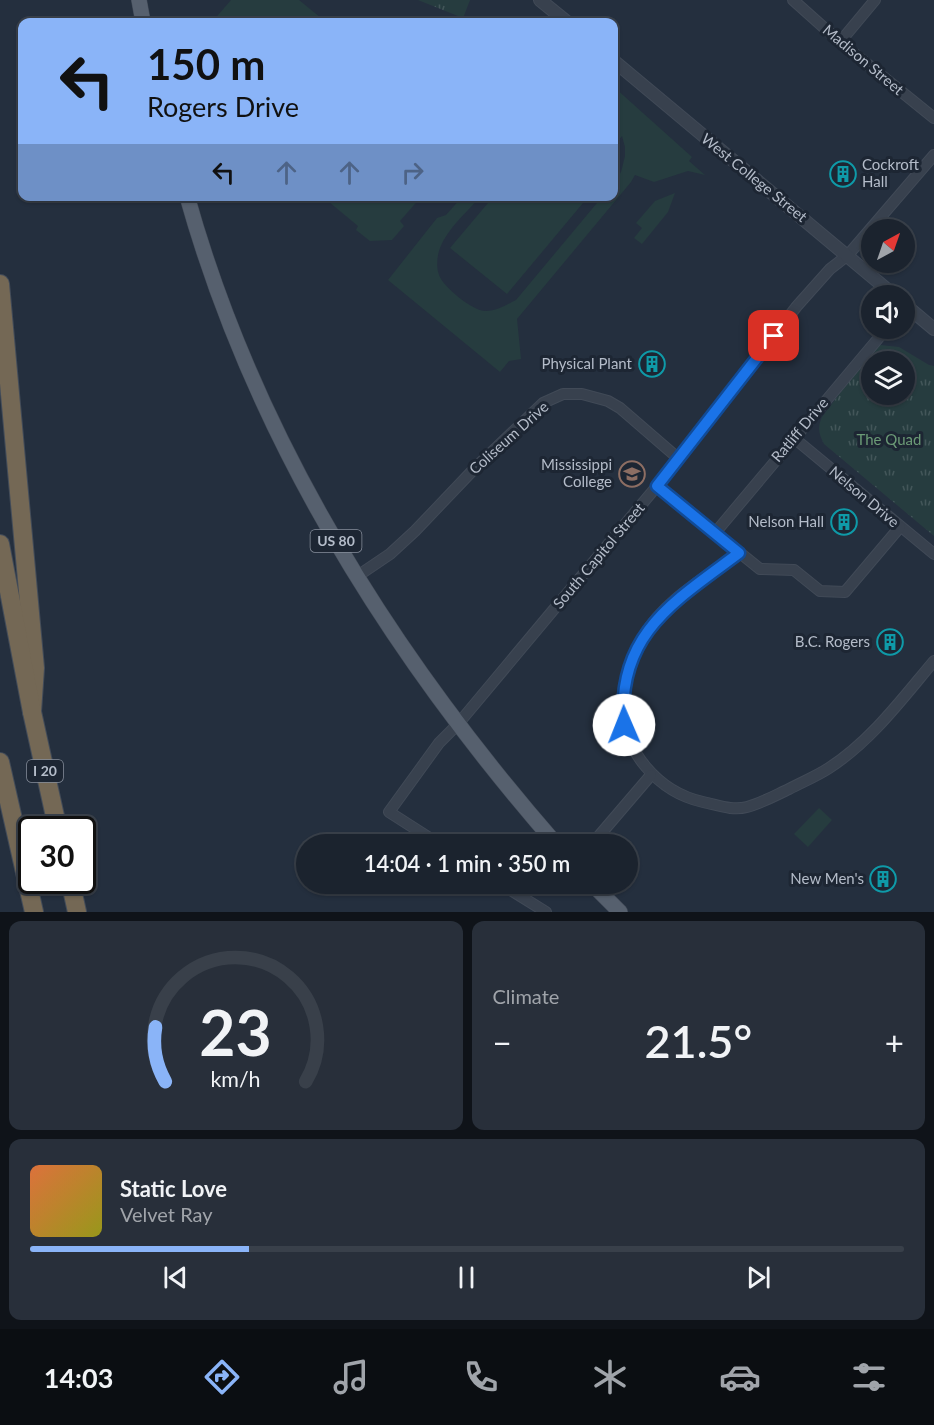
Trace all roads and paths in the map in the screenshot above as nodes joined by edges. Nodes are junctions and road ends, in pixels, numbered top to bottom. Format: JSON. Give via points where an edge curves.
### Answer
{"nodes":[{"id":1,"x":139,"y":0,"type":"edge"},
{"id":2,"x":540,"y":0,"type":"edge"},
{"id":3,"x":793,"y":0,"type":"edge"},
{"id":4,"x":875,"y":0,"type":"edge"},
{"id":5,"x":142,"y":18,"type":"edge"},
{"id":6,"x":562,"y":18,"type":"edge"},
{"id":7,"x":840,"y":42,"type":"junction"},
{"id":8,"x":618,"y":64,"type":"edge"},
{"id":9,"x":934,"y":118,"type":"edge"},
{"id":10,"x":934,"y":155,"type":"edge"},
{"id":11,"x":188,"y":201,"type":"edge"},
{"id":12,"x":848,"y":255,"type":"junction"},
{"id":13,"x":0,"y":285,"type":"edge"},
{"id":14,"x":882,"y":285,"type":"edge"},
{"id":15,"x":915,"y":314,"type":"edge"},
{"id":16,"x":934,"y":329,"type":"edge"},
{"id":17,"x":878,"y":339,"type":"edge"},
{"id":18,"x":794,"y":438,"type":"junction"},
{"id":19,"x":679,"y":459,"type":"junction"},
{"id":20,"x":657,"y":486,"type":"junction"},
{"id":21,"x":900,"y":527,"type":"junction"},
{"id":22,"x":715,"y":533,"type":"junction"},
{"id":23,"x":0,"y":544,"type":"edge"},
{"id":24,"x":739,"y":553,"type":"junction"},
{"id":25,"x":934,"y":554,"type":"edge"},
{"id":26,"x":356,"y":577,"type":"junction"},
{"id":27,"x":934,"y":661,"type":"edge"},
{"id":28,"x":32,"y":712,"type":"junction"},
{"id":29,"x":458,"y":724,"type":"junction"},
{"id":30,"x":0,"y":762,"type":"edge"},
{"id":31,"x":651,"y":775,"type":"junction"},
{"id":32,"x":0,"y":776,"type":"edge"},
{"id":33,"x":7,"y":798,"type":"junction"},
{"id":34,"x":55,"y":816,"type":"edge"},
{"id":35,"x":424,"y":834,"type":"edge"},
{"id":36,"x":547,"y":834,"type":"edge"},
{"id":37,"x":601,"y":834,"type":"edge"},
{"id":38,"x":73,"y":894,"type":"edge"},
{"id":39,"x":517,"y":894,"type":"edge"},
{"id":40,"x":602,"y":894,"type":"edge"},
{"id":41,"x":34,"y":912,"type":"edge"},
{"id":42,"x":77,"y":912,"type":"edge"},
{"id":43,"x":546,"y":912,"type":"edge"},
{"id":44,"x":620,"y":912,"type":"edge"}],
"edges":[{"from":1,"to":5,"type":"main road"},
{"from":2,"to":6,"type":"street"},
{"from":3,"to":7,"type":"street","name":"Madison Street"},
{"from":4,"to":7,"type":"street"},
{"from":7,"to":9,"type":"street","name":"Madison Street"},
{"from":8,"to":12,"type":"street","name":"West College Street"},
{"from":10,"to":12,"type":"street","name":"South Capitol Street"},
{"from":11,"to":26,"type":"main road","number":"US 80","via":[[228,320],[261,396]]},
{"from":12,"to":14,"type":"street","name":"West College Street"},
{"from":12,"to":19,"type":"street","name":"South Capitol Street","via":[[797,306]]},
{"from":13,"to":28,"type":"highway","via":[[35,668]]},
{"from":15,"to":16,"type":"street"},
{"from":17,"to":18,"type":"street","name":"Ratliff Drive"},
{"from":18,"to":21,"type":"street","name":"Nelson Drive"},
{"from":18,"to":22,"type":"street","name":"Ratliff Drive"},
{"from":19,"to":20,"type":"street","name":"South Capitol Street"},
{"from":19,"to":26,"type":"street","name":"Coliseum Drive","via":[[608,401],[563,394],[543,402],[415,531]]},
{"from":20,"to":22,"type":"street"},
{"from":20,"to":29,"type":"street","name":"South Capitol Street"},
{"from":21,"to":24,"type":"street","via":[[845,592],[820,591],[794,570],[760,569]]},
{"from":21,"to":25,"type":"street","name":"Nelson Drive"},
{"from":22,"to":24,"type":"street"},
{"from":23,"to":28,"type":"highway","number":"I 20"},
{"from":24,"to":31,"type":"street","via":[[661,614],[633,657],[622,703],[624,725]]},
{"from":26,"to":29,"type":"main road","number":"US 80"},
{"from":27,"to":31,"type":"street","via":[[880,725],[830,768],[768,799],[733,809],[680,794]]},
{"from":28,"to":34,"type":"highway","number":"I 20"},
{"from":29,"to":35,"type":"street","name":"South Capitol Street","via":[[439,743],[389,813]]},
{"from":29,"to":36,"type":"main road","number":"US 80"},
{"from":30,"to":33,"type":"highway"},
{"from":31,"to":37,"type":"street"},
{"from":32,"to":33,"type":"highway"},
{"from":33,"to":41,"type":"highway"},
{"from":38,"to":42,"type":"highway"},
{"from":39,"to":43,"type":"street"},
{"from":40,"to":44,"type":"main road"}]}
